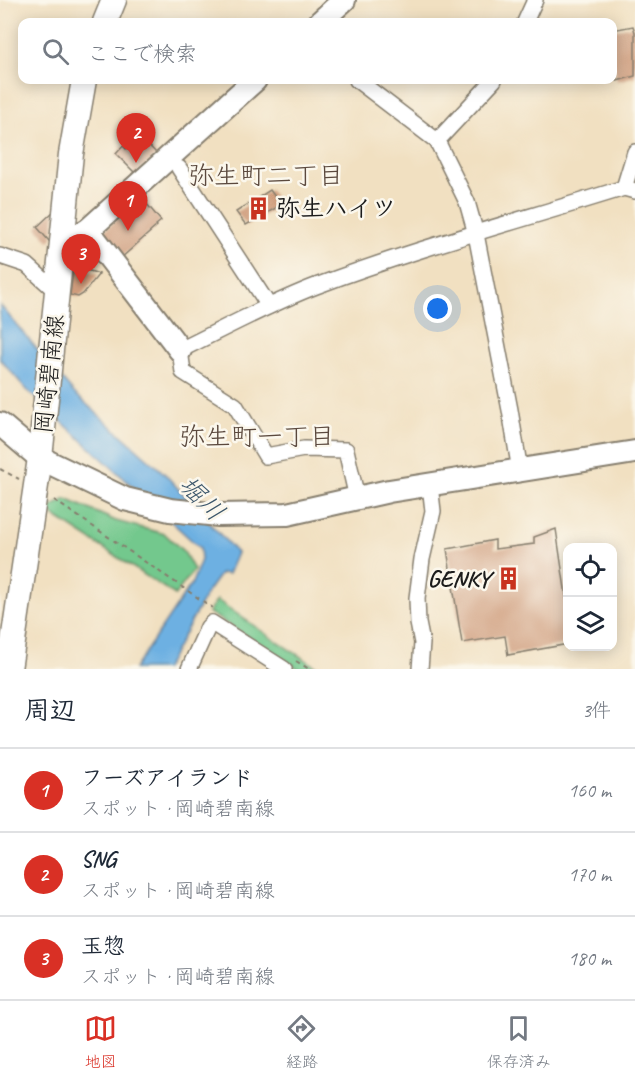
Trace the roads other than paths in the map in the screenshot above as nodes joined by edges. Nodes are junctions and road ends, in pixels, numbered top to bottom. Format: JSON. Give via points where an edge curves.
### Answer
{"nodes":[{"id":1,"x":114,"y":0,"type":"edge"},
{"id":2,"x":535,"y":0,"type":"edge"},
{"id":3,"x":336,"y":2,"type":"edge"},
{"id":4,"x":107,"y":18,"type":"edge"},
{"id":5,"x":323,"y":18,"type":"edge"},
{"id":6,"x":527,"y":18,"type":"edge"},
{"id":7,"x":83,"y":84,"type":"edge"},
{"id":8,"x":251,"y":84,"type":"edge"},
{"id":9,"x":362,"y":84,"type":"edge"},
{"id":10,"x":490,"y":84,"type":"edge"},
{"id":11,"x":437,"y":141,"type":"junction"},
{"id":12,"x":635,"y":152,"type":"edge"},
{"id":13,"x":178,"y":168,"type":"dead end"},
{"id":14,"x":630,"y":190,"type":"edge"},
{"id":15,"x":88,"y":230,"type":"junction"},
{"id":16,"x":476,"y":234,"type":"junction"},
{"id":17,"x":63,"y":241,"type":"junction"},
{"id":18,"x":0,"y":256,"type":"edge"},
{"id":19,"x":57,"y":292,"type":"junction"},
{"id":20,"x":269,"y":306,"type":"junction"},
{"id":21,"x":180,"y":350,"type":"junction"},
{"id":22,"x":0,"y":424,"type":"edge"},
{"id":23,"x":635,"y":452,"type":"edge"},
{"id":24,"x":40,"y":458,"type":"junction"},
{"id":25,"x":520,"y":471,"type":"junction"},
{"id":26,"x":430,"y":485,"type":"junction"},
{"id":27,"x":357,"y":498,"type":"junction"},
{"id":28,"x":7,"y":655,"type":"edge"},
{"id":29,"x":189,"y":669,"type":"edge"},
{"id":30,"x":284,"y":669,"type":"edge"},
{"id":31,"x":420,"y":669,"type":"edge"}],
"edges":[{"from":1,"to":4,"type":"main road"},
{"from":2,"to":6,"type":"street"},
{"from":3,"to":5,"type":"street"},
{"from":7,"to":17,"type":"main road","name":"岡崎碧南線","via":[[71,154]]},
{"from":8,"to":15,"type":"street"},
{"from":9,"to":11,"type":"street"},
{"from":10,"to":11,"type":"street"},
{"from":11,"to":16,"type":"street","via":[[467,202]]},
{"from":12,"to":14,"type":"street"},
{"from":13,"to":20,"type":"street"},
{"from":14,"to":16,"type":"street"},
{"from":15,"to":17,"type":"street"},
{"from":15,"to":21,"type":"street"},
{"from":16,"to":20,"type":"street","via":[[316,286]]},
{"from":16,"to":25,"type":"street"},
{"from":17,"to":19,"type":"main road","name":"岡崎碧南線"},
{"from":18,"to":19,"type":"street","via":[[27,265]]},
{"from":19,"to":24,"type":"main road","name":"岡崎碧南線"},
{"from":20,"to":21,"type":"street"},
{"from":21,"to":27,"type":"street","via":[[183,372],[235,405],[266,456],[304,449],[346,450]]},
{"from":22,"to":24,"type":"street"},
{"from":23,"to":25,"type":"street"},
{"from":24,"to":27,"type":"street","via":[[125,500],[170,510],[219,515],[287,514]]},
{"from":24,"to":28,"type":"main road","name":"岡崎碧南線"},
{"from":25,"to":26,"type":"street"},
{"from":26,"to":27,"type":"street"},
{"from":26,"to":31,"type":"street","via":[[433,512],[417,598],[422,643]]},
{"from":29,"to":30,"type":"street","via":[[212,623]]}]}
